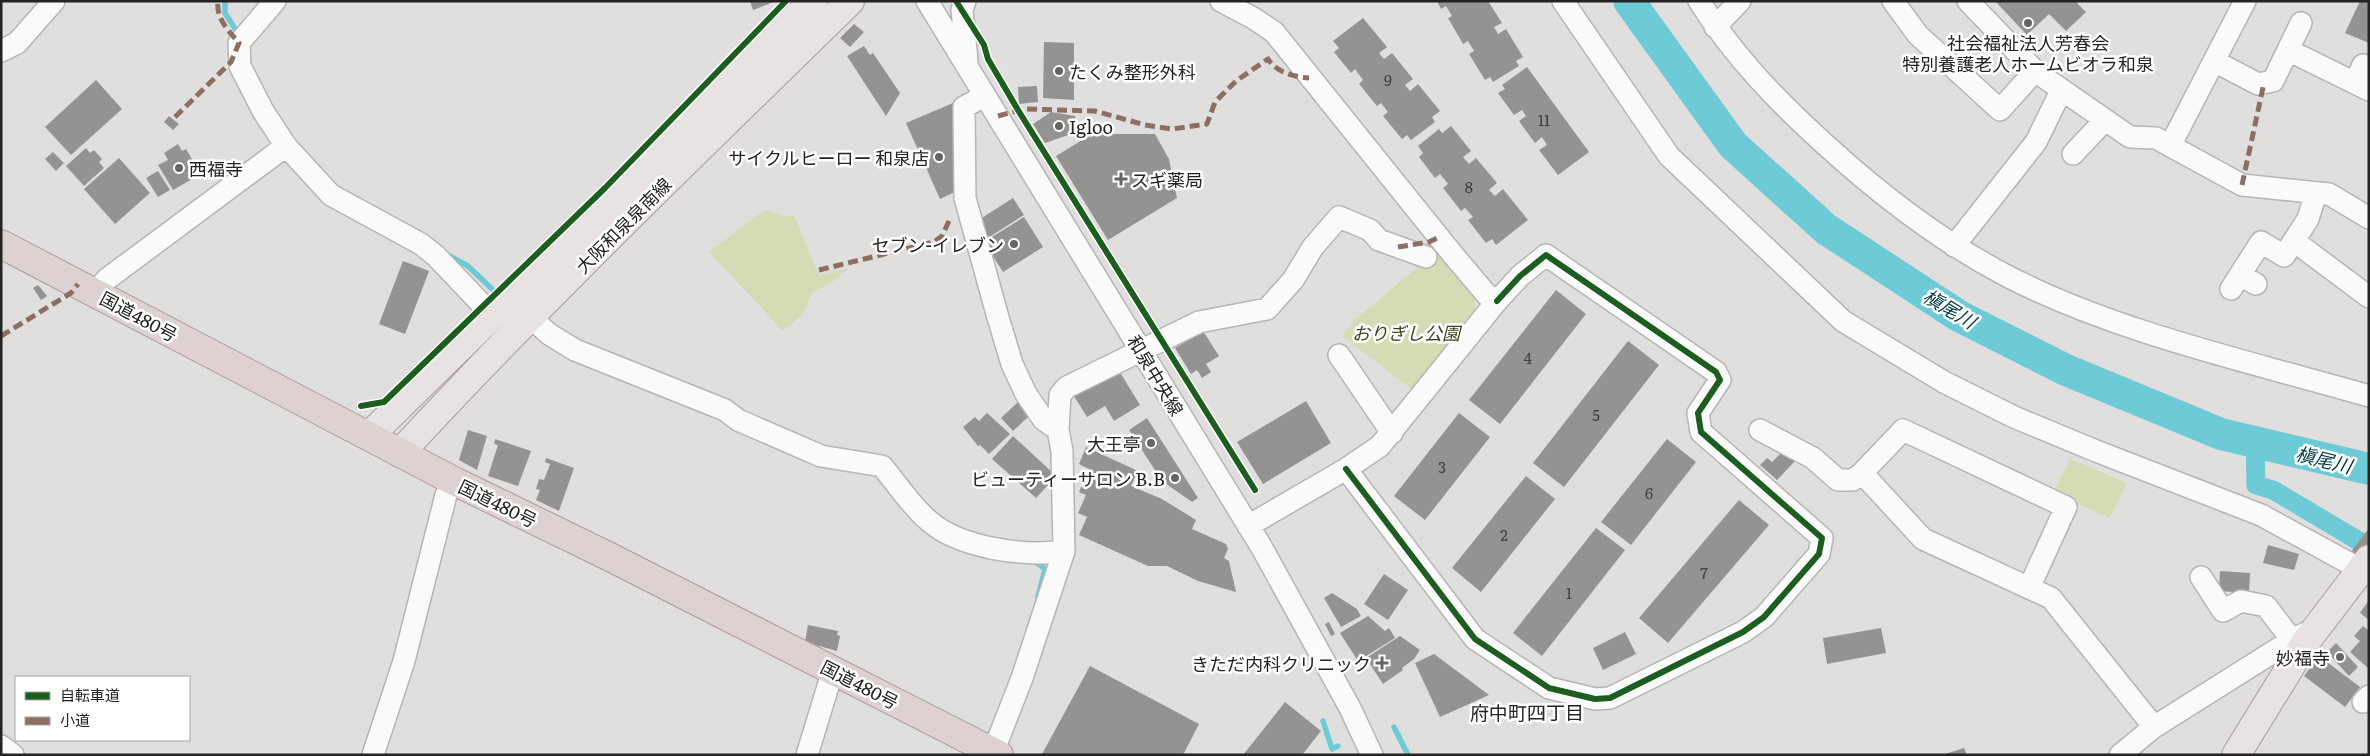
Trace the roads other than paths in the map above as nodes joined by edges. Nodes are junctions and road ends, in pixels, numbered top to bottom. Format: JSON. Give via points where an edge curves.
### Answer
{"nodes":[{"id":1,"x":54,"y":1,"type":"edge"},
{"id":2,"x":275,"y":1,"type":"edge"},
{"id":3,"x":850,"y":1,"type":"edge"},
{"id":4,"x":927,"y":1,"type":"edge"},
{"id":5,"x":965,"y":1,"type":"edge"},
{"id":6,"x":1221,"y":1,"type":"edge"},
{"id":7,"x":1563,"y":1,"type":"edge"},
{"id":8,"x":1699,"y":1,"type":"edge"},
{"id":9,"x":1740,"y":1,"type":"edge"},
{"id":10,"x":1893,"y":1,"type":"edge"},
{"id":11,"x":1968,"y":1,"type":"edge"},
{"id":12,"x":2245,"y":1,"type":"edge"},
{"id":13,"x":809,"y":2,"type":"edge"},
{"id":14,"x":2301,"y":23,"type":"dead end"},
{"id":15,"x":1715,"y":27,"type":"junction"},
{"id":16,"x":2288,"y":50,"type":"junction"},
{"id":17,"x":1,"y":52,"type":"edge"},
{"id":18,"x":2214,"y":61,"type":"junction"},
{"id":19,"x":967,"y":66,"type":"junction"},
{"id":20,"x":2035,"y":71,"type":"junction"},
{"id":21,"x":2362,"y":79,"type":"edge"},
{"id":22,"x":2061,"y":91,"type":"junction"},
{"id":23,"x":985,"y":96,"type":"junction"},
{"id":24,"x":2105,"y":120,"type":"junction"},
{"id":25,"x":286,"y":146,"type":"junction"},
{"id":26,"x":2170,"y":146,"type":"junction"},
{"id":27,"x":2073,"y":154,"type":"dead end"},
{"id":28,"x":2316,"y":193,"type":"junction"},
{"id":29,"x":2369,"y":218,"type":"edge"},
{"id":30,"x":2294,"y":241,"type":"junction"},
{"id":31,"x":1,"y":244,"type":"edge"},
{"id":32,"x":1954,"y":246,"type":"junction"},
{"id":33,"x":1426,"y":257,"type":"dead end"},
{"id":34,"x":2242,"y":283,"type":"dead end"},
{"id":35,"x":95,"y":292,"type":"junction"},
{"id":36,"x":2369,"y":297,"type":"edge"},
{"id":37,"x":1497,"y":301,"type":"junction"},
{"id":38,"x":492,"y":315,"type":"junction"},
{"id":39,"x":531,"y":318,"type":"junction"},
{"id":40,"x":1140,"y":350,"type":"junction"},
{"id":41,"x":1339,"y":355,"type":"dead end"},
{"id":42,"x":2369,"y":396,"type":"edge"},
{"id":43,"x":1058,"y":430,"type":"junction"},
{"id":44,"x":1392,"y":434,"type":"junction"},
{"id":45,"x":369,"y":436,"type":"junction"},
{"id":46,"x":1767,"y":440,"type":"dead end"},
{"id":47,"x":400,"y":453,"type":"junction"},
{"id":48,"x":1346,"y":469,"type":"junction"},
{"id":49,"x":1862,"y":473,"type":"junction"},
{"id":50,"x":454,"y":481,"type":"junction"},
{"id":51,"x":1248,"y":526,"type":"junction"},
{"id":52,"x":1064,"y":550,"type":"junction"},
{"id":53,"x":2366,"y":566,"type":"edge"},
{"id":54,"x":2201,"y":577,"type":"dead end"},
{"id":55,"x":2029,"y":588,"type":"junction"},
{"id":56,"x":2317,"y":628,"type":"junction"},
{"id":57,"x":2292,"y":640,"type":"junction"},
{"id":58,"x":833,"y":670,"type":"junction"},
{"id":59,"x":2154,"y":727,"type":"junction"},
{"id":60,"x":1,"y":746,"type":"edge"},
{"id":61,"x":2244,"y":751,"type":"edge"},
{"id":62,"x":994,"y":754,"type":"edge"},
{"id":63,"x":13,"y":755,"type":"edge"},
{"id":64,"x":373,"y":755,"type":"edge"},
{"id":65,"x":807,"y":755,"type":"edge"},
{"id":66,"x":1372,"y":755,"type":"edge"},
{"id":67,"x":2120,"y":755,"type":"edge"}],
"edges":[{"from":1,"to":17,"type":"street","via":[[17,43]]},
{"from":2,"to":25,"type":"street","via":[[242,38],[240,66]]},
{"from":3,"to":39,"type":"main road","name":"大阪和泉泉南線","via":[[606,239]]},
{"from":4,"to":19,"type":"street","name":"和泉中央線"},
{"from":5,"to":19,"type":"street","via":[[962,10]]},
{"from":6,"to":37,"type":"street","via":[[1274,32],[1454,256]]},
{"from":7,"to":53,"type":"street","via":[[1669,156],[1843,321],[1944,382],[2014,417],[2261,515]]},
{"from":8,"to":15,"type":"street"},
{"from":9,"to":15,"type":"street"},
{"from":10,"to":20,"type":"street","via":[[1918,35],[2000,110]]},
{"from":11,"to":20,"type":"street"},
{"from":12,"to":18,"type":"street"},
{"from":13,"to":38,"type":"main road","name":"大阪和泉泉南線"},
{"from":14,"to":16,"type":"street"},
{"from":15,"to":32,"type":"street","via":[[1781,105],[1872,186]]},
{"from":16,"to":18,"type":"street","via":[[2273,81],[2264,84],[2258,84]]},
{"from":16,"to":21,"type":"street"},
{"from":18,"to":26,"type":"street"},
{"from":19,"to":23,"type":"street","name":"和泉中央線"},
{"from":20,"to":22,"type":"street"},
{"from":22,"to":24,"type":"street"},
{"from":22,"to":32,"type":"street","via":[[2036,142]]},
{"from":23,"to":40,"type":"street","name":"和泉中央線"},
{"from":23,"to":43,"type":"street","via":[[964,107],[965,198],[1012,364],[1026,394],[1043,419]]},
{"from":24,"to":26,"type":"street","via":[[2130,137],[2156,138]]},
{"from":24,"to":27,"type":"street"},
{"from":25,"to":35,"type":"street","via":[[107,279]]},
{"from":25,"to":38,"type":"street","via":[[331,195],[421,244],[436,256]]},
{"from":26,"to":28,"type":"street","via":[[2242,185]]},
{"from":28,"to":29,"type":"street","via":[[2329,194]]},
{"from":28,"to":30,"type":"street","via":[[2308,220]]},
{"from":30,"to":34,"type":"street","via":[[2284,256],[2261,242]]},
{"from":30,"to":36,"type":"street"},
{"from":31,"to":35,"type":"highway","name":"国道480号"},
{"from":32,"to":42,"type":"street","via":[[2008,277],[2121,323]]},
{"from":33,"to":40,"type":"street","via":[[1379,240],[1370,230],[1338,217],[1313,247],[1293,280],[1267,309],[1199,322]]},
{"from":35,"to":45,"type":"highway","name":"国道480号"},
{"from":37,"to":44,"type":"street"},
{"from":37,"to":48,"type":"street","via":[[1546,255],[1716,372],[1720,380],[1698,413],[1701,432],[1822,538],[1819,554],[1764,617],[1743,632],[1610,698],[1549,688],[1475,639]]},
{"from":38,"to":45,"type":"main road","name":"大阪和泉泉南線"},
{"from":39,"to":47,"type":"main road","name":"大阪和泉泉南線"},
{"from":39,"to":52,"type":"street","via":[[575,350],[725,410],[738,420],[821,456],[882,466],[928,521],[949,536],[1018,551]]},
{"from":40,"to":43,"type":"street","via":[[1067,387],[1060,395]]},
{"from":40,"to":51,"type":"street","name":"和泉中央線"},
{"from":41,"to":44,"type":"street"},
{"from":43,"to":52,"type":"street","via":[[1062,451]]},
{"from":44,"to":48,"type":"street"},
{"from":45,"to":47,"type":"highway","name":"国道480号"},
{"from":46,"to":49,"type":"street","via":[[1813,458],[1838,480],[1853,480]]},
{"from":47,"to":50,"type":"highway","name":"国道480号"},
{"from":48,"to":51,"type":"street"},
{"from":49,"to":55,"type":"street","via":[[1923,539]]},
{"from":49,"to":55,"type":"street","via":[[1903,430],[2066,507]]},
{"from":50,"to":58,"type":"highway","name":"国道480号"},
{"from":50,"to":64,"type":"street","via":[[446,495],[404,661]]},
{"from":51,"to":66,"type":"street","name":"和泉中央線","via":[[1282,583]]},
{"from":52,"to":62,"type":"street"},
{"from":53,"to":56,"type":"main road"},
{"from":54,"to":57,"type":"street","via":[[2223,611],[2241,601],[2266,606]]},
{"from":55,"to":59,"type":"street","via":[[2051,598]]},
{"from":56,"to":57,"type":"street"},
{"from":56,"to":61,"type":"main road","via":[[2305,643]]},
{"from":57,"to":59,"type":"street"},
{"from":58,"to":62,"type":"highway","name":"国道480号"},
{"from":58,"to":65,"type":"street"},
{"from":59,"to":67,"type":"street"},
{"from":60,"to":63,"type":"street"}]}
